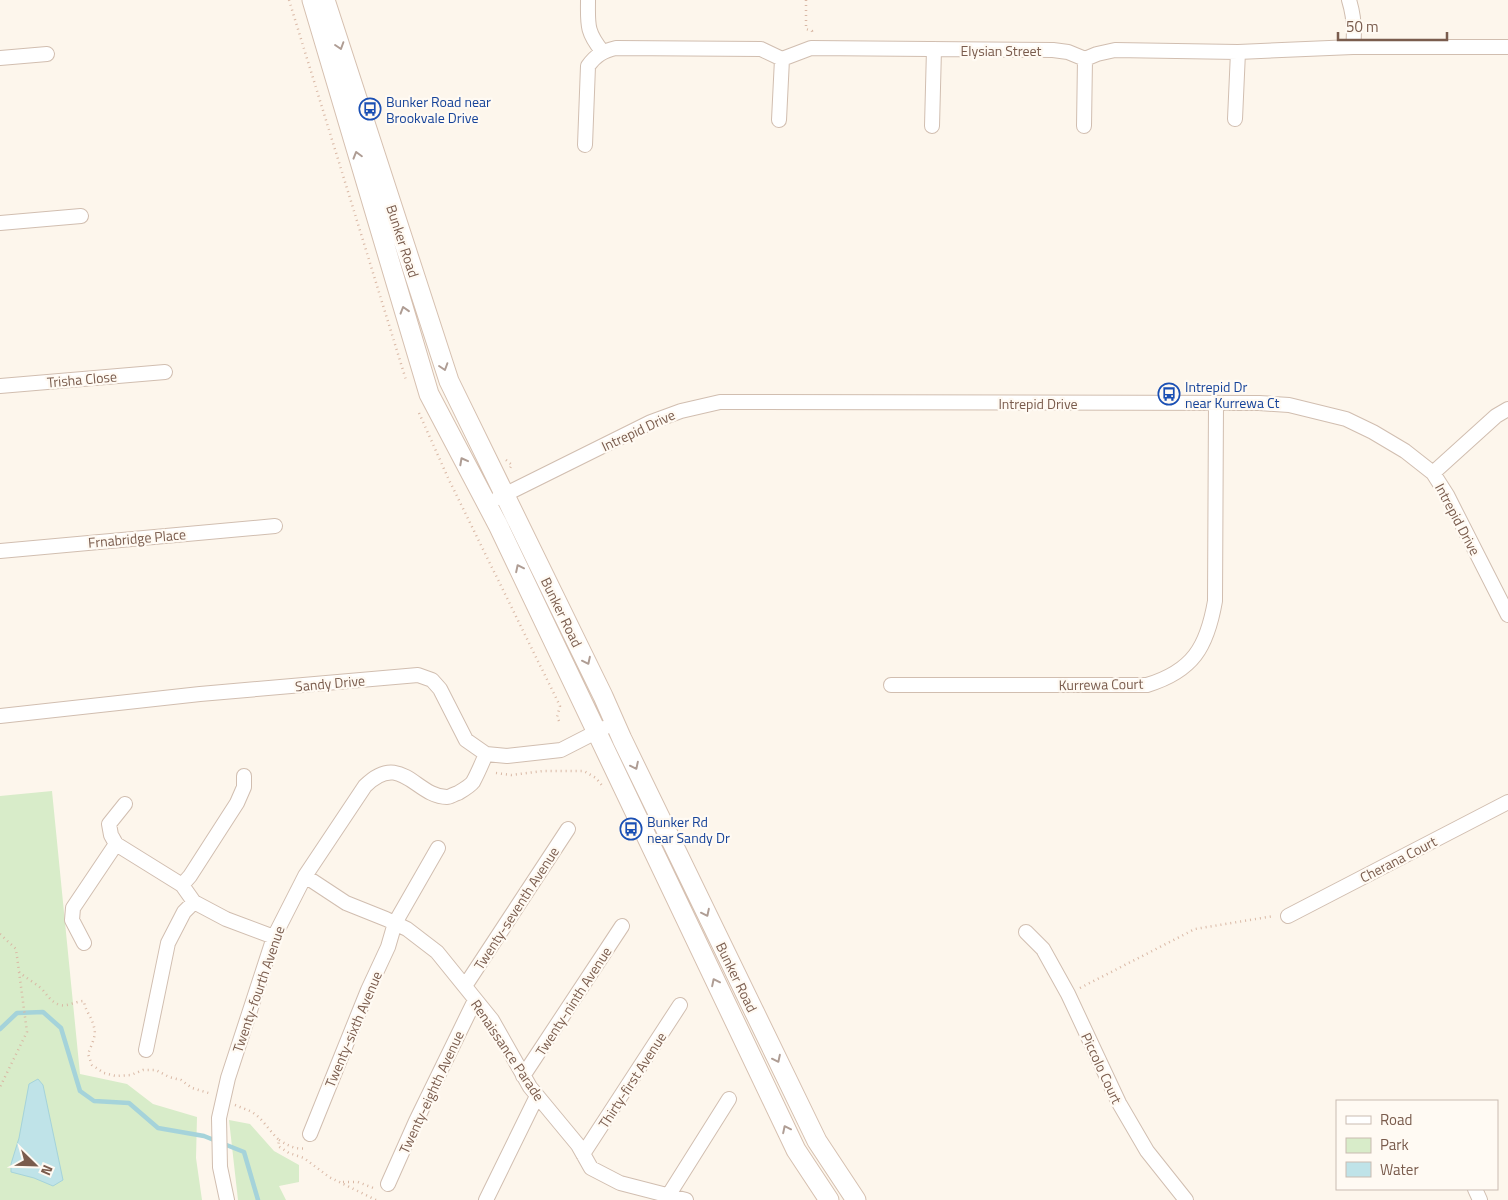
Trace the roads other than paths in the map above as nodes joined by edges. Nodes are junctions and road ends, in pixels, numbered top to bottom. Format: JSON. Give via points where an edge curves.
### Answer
{"nodes":[{"id":1,"x":312,"y":0,"type":"edge"},
{"id":2,"x":325,"y":0,"type":"edge"},
{"id":3,"x":588,"y":0,"type":"edge"},
{"id":4,"x":1349,"y":0,"type":"edge"},
{"id":5,"x":1353,"y":47,"type":"junction"},
{"id":6,"x":1508,"y":47,"type":"edge"},
{"id":7,"x":934,"y":49,"type":"junction"},
{"id":8,"x":602,"y":52,"type":"junction"},
{"id":9,"x":1238,"y":52,"type":"junction"},
{"id":10,"x":47,"y":54,"type":"dead end"},
{"id":11,"x":0,"y":58,"type":"edge"},
{"id":12,"x":782,"y":59,"type":"junction"},
{"id":13,"x":1085,"y":59,"type":"junction"},
{"id":14,"x":1235,"y":119,"type":"dead end"},
{"id":15,"x":779,"y":120,"type":"dead end"},
{"id":16,"x":932,"y":126,"type":"dead end"},
{"id":17,"x":1084,"y":126,"type":"dead end"},
{"id":18,"x":585,"y":145,"type":"dead end"},
{"id":19,"x":81,"y":216,"type":"dead end"},
{"id":20,"x":0,"y":223,"type":"edge"},
{"id":21,"x":165,"y":372,"type":"dead end"},
{"id":22,"x":0,"y":386,"type":"edge"},
{"id":23,"x":1216,"y":404,"type":"junction"},
{"id":24,"x":1508,"y":409,"type":"edge"},
{"id":25,"x":1433,"y":473,"type":"junction"},
{"id":26,"x":504,"y":495,"type":"junction"},
{"id":27,"x":486,"y":504,"type":"junction"},
{"id":28,"x":275,"y":526,"type":"dead end"},
{"id":29,"x":0,"y":551,"type":"edge"},
{"id":30,"x":1508,"y":615,"type":"edge"},
{"id":31,"x":891,"y":685,"type":"dead end"},
{"id":32,"x":0,"y":716,"type":"edge"},
{"id":33,"x":615,"y":722,"type":"junction"},
{"id":34,"x":596,"y":732,"type":"junction"},
{"id":35,"x":486,"y":754,"type":"junction"},
{"id":36,"x":244,"y":776,"type":"dead end"},
{"id":37,"x":1508,"y":802,"type":"edge"},
{"id":38,"x":125,"y":804,"type":"dead end"},
{"id":39,"x":568,"y":829,"type":"dead end"},
{"id":40,"x":116,"y":844,"type":"junction"},
{"id":41,"x":438,"y":848,"type":"dead end"},
{"id":42,"x":305,"y":876,"type":"junction"},
{"id":43,"x":182,"y":885,"type":"junction"},
{"id":44,"x":194,"y":902,"type":"junction"},
{"id":45,"x":1288,"y":916,"type":"road end"},
{"id":46,"x":395,"y":923,"type":"junction"},
{"id":47,"x":622,"y":926,"type":"dead end"},
{"id":48,"x":1026,"y":932,"type":"dead end"},
{"id":49,"x":274,"y":937,"type":"junction"},
{"id":50,"x":84,"y":943,"type":"dead end"},
{"id":51,"x":465,"y":986,"type":"junction"},
{"id":52,"x":475,"y":1000,"type":"junction"},
{"id":53,"x":680,"y":1005,"type":"dead end"},
{"id":54,"x":146,"y":1050,"type":"dead end"},
{"id":55,"x":524,"y":1076,"type":"junction"},
{"id":56,"x":537,"y":1096,"type":"junction"},
{"id":57,"x":729,"y":1099,"type":"dead end"},
{"id":58,"x":310,"y":1134,"type":"road end"},
{"id":59,"x":817,"y":1141,"type":"junction"},
{"id":60,"x":796,"y":1150,"type":"junction"},
{"id":61,"x":583,"y":1154,"type":"junction"},
{"id":62,"x":388,"y":1184,"type":"dead end"},
{"id":63,"x":668,"y":1196,"type":"junction"},
{"id":64,"x":227,"y":1200,"type":"edge"},
{"id":65,"x":486,"y":1200,"type":"edge"},
{"id":66,"x":686,"y":1200,"type":"edge"},
{"id":67,"x":829,"y":1200,"type":"edge"},
{"id":68,"x":856,"y":1200,"type":"edge"},
{"id":69,"x":1186,"y":1200,"type":"edge"}],
"edges":[{"from":27,"to":1,"type":"main road","name":"Bunker Road","one_way":true,"via":[[429,394]]},
{"from":2,"to":26,"type":"main road","name":"Bunker Road","one_way":true,"via":[[449,381]]},
{"from":3,"to":8,"type":"street","via":[[588,29]]},
{"from":4,"to":5,"type":"street","via":[[1355,34]]},
{"from":5,"to":6,"type":"street"},
{"from":5,"to":9,"type":"street"},
{"from":7,"to":12,"type":"street","name":"Elysian Street","via":[[811,48]]},
{"from":7,"to":13,"type":"street","name":"Elysian Street","via":[[1053,50]]},
{"from":7,"to":16,"type":"street"},
{"from":8,"to":12,"type":"street","via":[[616,48],[760,50]]},
{"from":8,"to":18,"type":"street","via":[[588,66]]},
{"from":9,"to":13,"type":"street","via":[[1115,50]]},
{"from":9,"to":14,"type":"street"},
{"from":10,"to":11,"type":"street"},
{"from":12,"to":15,"type":"street"},
{"from":13,"to":17,"type":"street"},
{"from":19,"to":20,"type":"street"},
{"from":21,"to":22,"type":"street","name":"Trisha Close"},
{"from":23,"to":25,"type":"street","name":"Intrepid Drive","via":[[1289,405],[1346,419],[1397,446]]},
{"from":23,"to":26,"type":"street","name":"Intrepid Drive","via":[[720,402],[651,422]]},
{"from":23,"to":31,"type":"street","name":"Kurrewa Court","via":[[1215,601],[1202,646],[1186,665],[1167,679],[1147,685]]},
{"from":24,"to":25,"type":"street"},
{"from":25,"to":30,"type":"street","name":"Intrepid Drive","via":[[1448,495]]},
{"from":26,"to":27,"type":"street","name":"Intrepid Drive"},
{"from":26,"to":33,"type":"main road","name":"Bunker Road","one_way":true},
{"from":34,"to":27,"type":"main road","name":"Bunker Road","one_way":true},
{"from":28,"to":29,"type":"street","name":"Frnabridge Place"},
{"from":32,"to":35,"type":"street","name":"Sandy Drive","via":[[418,675],[432,680],[440,689],[466,740]]},
{"from":33,"to":34,"type":"street"},
{"from":33,"to":59,"type":"main road","name":"Bunker Road","one_way":true},
{"from":34,"to":35,"type":"street","via":[[561,750],[507,756]]},
{"from":60,"to":34,"type":"main road","name":"Bunker Road","one_way":true},
{"from":35,"to":42,"type":"street","name":"Twenty-fourth Avenue","via":[[472,783],[448,797],[429,792],[405,775],[387,772],[372,778]]},
{"from":36,"to":43,"type":"street","via":[[244,787],[237,803]]},
{"from":37,"to":45,"type":"street","name":"Cherana Court"},
{"from":38,"to":40,"type":"street","via":[[109,824]]},
{"from":39,"to":51,"type":"street","name":"Twenty-seventh Avenue"},
{"from":40,"to":43,"type":"street"},
{"from":40,"to":50,"type":"street","via":[[74,908],[72,920]]},
{"from":41,"to":46,"type":"street","name":"Twenty-sixth Avenue"},
{"from":42,"to":46,"type":"street","name":"Renaissance Parade","via":[[346,903]]},
{"from":42,"to":49,"type":"street","name":"Twenty-fourth Avenue"},
{"from":43,"to":44,"type":"street"},
{"from":44,"to":49,"type":"street","via":[[226,919]]},
{"from":44,"to":54,"type":"street","via":[[184,912],[168,944]]},
{"from":46,"to":51,"type":"street","name":"Renaissance Parade","via":[[437,952]]},
{"from":46,"to":58,"type":"street","name":"Twenty-sixth Avenue"},
{"from":47,"to":55,"type":"street","name":"Twenty-ninth Avenue"},
{"from":48,"to":69,"type":"street","name":"Piccolo Court","via":[[1043,949],[1068,994],[1118,1103],[1146,1151]]},
{"from":49,"to":64,"type":"street","name":"Twenty-fourth Avenue","via":[[228,1078],[219,1118],[220,1168]]},
{"from":51,"to":52,"type":"street","name":"Renaissance Parade"},
{"from":52,"to":55,"type":"street","name":"Renaissance Parade","via":[[492,1020]]},
{"from":52,"to":62,"type":"street","name":"Twenty-eighth Avenue"},
{"from":53,"to":61,"type":"street","name":"Thirty-first Avenue"},
{"from":55,"to":56,"type":"street","name":"Renaissance Parade"},
{"from":56,"to":61,"type":"street","name":"Renaissance Parade"},
{"from":56,"to":65,"type":"street"},
{"from":57,"to":63,"type":"street"},
{"from":59,"to":60,"type":"main road"},
{"from":59,"to":68,"type":"main road","name":"Bunker Road"},
{"from":60,"to":67,"type":"main road","name":"Bunker Road"},
{"from":61,"to":63,"type":"street","name":"Renaissance Parade","via":[[591,1168],[620,1183]]},
{"from":63,"to":66,"type":"street","name":"Renaissance Parade"}]}
